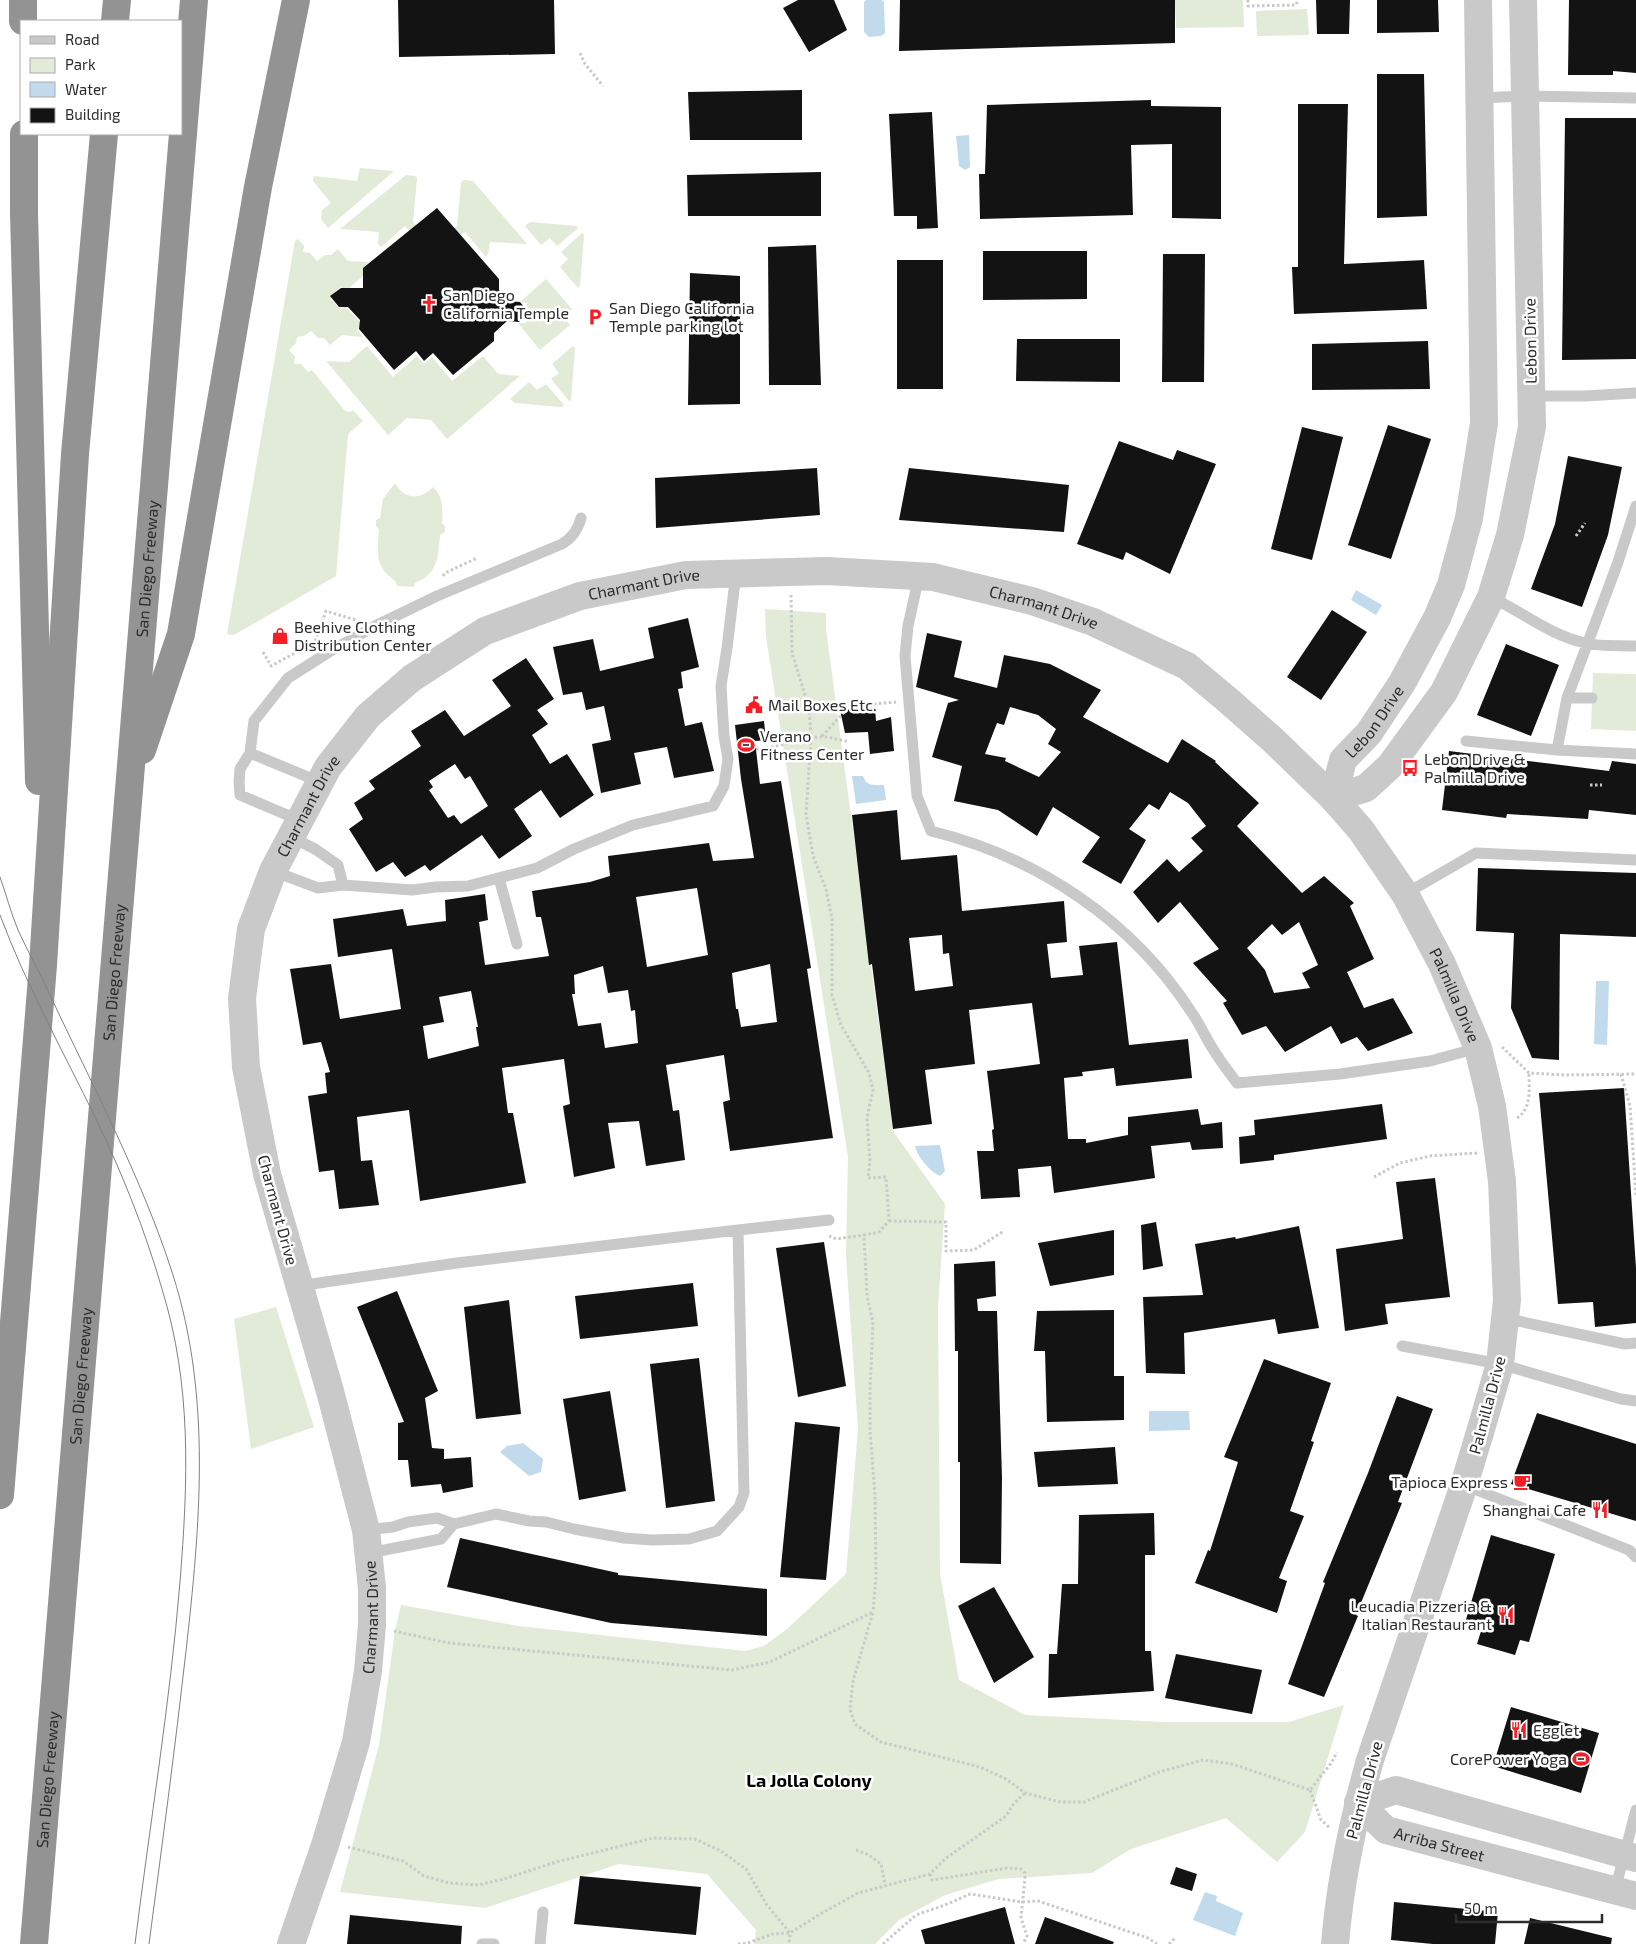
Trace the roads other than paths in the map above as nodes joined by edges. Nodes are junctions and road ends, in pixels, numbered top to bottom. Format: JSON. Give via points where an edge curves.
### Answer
{"nodes":[{"id":1,"x":23,"y":0,"type":"edge"},
{"id":2,"x":117,"y":0,"type":"edge"},
{"id":3,"x":194,"y":0,"type":"edge"},
{"id":4,"x":296,"y":0,"type":"edge"},
{"id":5,"x":1478,"y":0,"type":"edge"},
{"id":6,"x":1523,"y":0,"type":"edge"},
{"id":7,"x":23,"y":20,"type":"edge"},
{"id":8,"x":115,"y":20,"type":"edge"},
{"id":9,"x":1524,"y":96,"type":"junction"},
{"id":10,"x":1480,"y":98,"type":"junction"},
{"id":11,"x":1636,"y":98,"type":"edge"},
{"id":12,"x":24,"y":135,"type":"edge"},
{"id":13,"x":104,"y":135,"type":"edge"},
{"id":14,"x":1636,"y":393,"type":"edge"},
{"id":15,"x":1531,"y":396,"type":"junction"},
{"id":16,"x":1636,"y":506,"type":"edge"},
{"id":17,"x":581,"y":518,"type":"dead end"},
{"id":18,"x":736,"y":574,"type":"junction"},
{"id":19,"x":919,"y":576,"type":"junction"},
{"id":20,"x":1490,"y":597,"type":"junction"},
{"id":21,"x":1587,"y":644,"type":"junction"},
{"id":22,"x":1636,"y":646,"type":"edge"},
{"id":23,"x":1566,"y":698,"type":"junction"},
{"id":24,"x":1592,"y":698,"type":"dead end"},
{"id":25,"x":1466,"y":741,"type":"dead end"},
{"id":26,"x":1557,"y":750,"type":"junction"},
{"id":27,"x":250,"y":753,"type":"junction"},
{"id":28,"x":1636,"y":754,"type":"edge"},
{"id":29,"x":320,"y":782,"type":"junction"},
{"id":30,"x":128,"y":789,"type":"junction"},
{"id":31,"x":1333,"y":798,"type":"junction"},
{"id":32,"x":295,"y":828,"type":"junction"},
{"id":33,"x":1636,"y":860,"type":"edge"},
{"id":34,"x":273,"y":871,"type":"junction"},
{"id":35,"x":499,"y":878,"type":"junction"},
{"id":36,"x":342,"y":885,"type":"junction"},
{"id":37,"x":1405,"y":894,"type":"junction"},
{"id":38,"x":517,"y":944,"type":"dead end"},
{"id":39,"x":44,"y":965,"type":"junction"},
{"id":40,"x":1488,"y":1046,"type":"junction"},
{"id":41,"x":829,"y":1220,"type":"dead end"},
{"id":42,"x":738,"y":1230,"type":"junction"},
{"id":43,"x":298,"y":1286,"type":"junction"},
{"id":44,"x":1504,"y":1318,"type":"junction"},
{"id":45,"x":1636,"y":1343,"type":"edge"},
{"id":46,"x":1402,"y":1346,"type":"dead end"},
{"id":47,"x":1500,"y":1364,"type":"junction"},
{"id":48,"x":1636,"y":1401,"type":"edge"},
{"id":49,"x":1464,"y":1485,"type":"junction"},
{"id":50,"x":0,"y":1495,"type":"edge"},
{"id":51,"x":454,"y":1524,"type":"junction"},
{"id":52,"x":367,"y":1541,"type":"junction"},
{"id":53,"x":1636,"y":1556,"type":"edge"},
{"id":54,"x":1358,"y":1803,"type":"junction"},
{"id":55,"x":1636,"y":1810,"type":"edge"},
{"id":56,"x":1630,"y":1857,"type":"edge"},
{"id":57,"x":1626,"y":1893,"type":"edge"},
{"id":58,"x":543,"y":1912,"type":"dead end"},
{"id":59,"x":34,"y":1944,"type":"edge"},
{"id":60,"x":291,"y":1944,"type":"edge"},
{"id":61,"x":482,"y":1944,"type":"edge"},
{"id":62,"x":494,"y":1944,"type":"edge"},
{"id":63,"x":540,"y":1944,"type":"edge"},
{"id":64,"x":1335,"y":1944,"type":"edge"}],
"edges":[{"from":1,"to":7,"type":"highway"},
{"from":2,"to":8,"type":"highway"},
{"from":3,"to":30,"type":"highway","name":"San Diego Freeway"},
{"from":4,"to":30,"type":"highway","via":[[258,187],[182,634]]},
{"from":5,"to":10,"type":"street","name":"Lebon Drive"},
{"from":6,"to":9,"type":"street","name":"Lebon Drive"},
{"from":9,"to":10,"type":"lane"},
{"from":9,"to":11,"type":"lane"},
{"from":9,"to":15,"type":"street","name":"Lebon Drive"},
{"from":10,"to":31,"type":"street","name":"Lebon Drive","via":[[1484,423],[1469,518],[1451,585],[1437,618],[1402,683],[1369,733],[1343,760]]},
{"from":12,"to":39,"type":"highway"},
{"from":13,"to":39,"type":"highway","via":[[75,454]]},
{"from":14,"to":15,"type":"lane"},
{"from":15,"to":20,"type":"street","name":"Lebon Drive","via":[[1532,427],[1514,517]]},
{"from":16,"to":21,"type":"lane"},
{"from":17,"to":27,"type":"lane","via":[[573,536],[562,544],[437,596],[329,652],[288,678],[254,721]]},
{"from":18,"to":19,"type":"street","name":"Charmant Drive","via":[[827,570]]},
{"from":18,"to":29,"type":"street","name":"Charmant Drive","via":[[686,575],[580,596],[486,631],[412,678],[368,716]]},
{"from":18,"to":35,"type":"lane","via":[[721,686],[728,759],[724,786],[714,806],[633,825],[537,868]]},
{"from":19,"to":31,"type":"street","name":"Charmant Drive","via":[[1032,601],[1093,622],[1187,666],[1273,740]]},
{"from":19,"to":40,"type":"lane","via":[[905,656],[917,796],[931,831],[962,838],[1003,854],[1078,895],[1117,926],[1151,960],[1192,1012],[1237,1083],[1340,1074],[1430,1061]]},
{"from":20,"to":21,"type":"lane","via":[[1557,634]]},
{"from":20,"to":31,"type":"street","name":"Lebon Drive","via":[[1444,692],[1390,766],[1366,788]]},
{"from":21,"to":22,"type":"lane"},
{"from":21,"to":23,"type":"lane"},
{"from":23,"to":24,"type":"lane"},
{"from":23,"to":26,"type":"lane"},
{"from":25,"to":26,"type":"lane"},
{"from":26,"to":28,"type":"lane"},
{"from":27,"to":29,"type":"lane"},
{"from":27,"to":32,"type":"lane","via":[[240,769],[240,794]]},
{"from":29,"to":32,"type":"street","name":"Charmant Drive"},
{"from":30,"to":59,"type":"highway","name":"San Diego Freeway"},
{"from":31,"to":37,"type":"street","name":"Palmilla Drive","via":[[1361,830]]},
{"from":32,"to":34,"type":"street","name":"Charmant Drive"},
{"from":32,"to":36,"type":"lane","via":[[314,848],[338,865]]},
{"from":33,"to":37,"type":"lane","via":[[1476,853]]},
{"from":34,"to":36,"type":"lane","via":[[318,888]]},
{"from":34,"to":43,"type":"street","name":"Charmant Drive","via":[[251,929],[242,998],[246,1057],[267,1174]]},
{"from":35,"to":36,"type":"lane","via":[[468,886],[412,890]]},
{"from":35,"to":38,"type":"lane"},
{"from":37,"to":40,"type":"street","name":"Palmilla Drive"},
{"from":39,"to":50,"type":"highway"},
{"from":40,"to":44,"type":"street","name":"Palmilla Drive","via":[[1502,1181],[1507,1300]]},
{"from":41,"to":42,"type":"lane"},
{"from":42,"to":43,"type":"lane","via":[[457,1263]]},
{"from":42,"to":51,"type":"lane","via":[[744,1493],[739,1507],[717,1531],[688,1539],[624,1538],[496,1514]]},
{"from":43,"to":52,"type":"street","name":"Charmant Drive","via":[[335,1408]]},
{"from":44,"to":45,"type":"lane","via":[[1626,1344]]},
{"from":44,"to":47,"type":"street","name":"Palmilla Drive"},
{"from":46,"to":47,"type":"lane"},
{"from":47,"to":48,"type":"lane"},
{"from":47,"to":49,"type":"street","name":"Palmilla Drive"},
{"from":49,"to":53,"type":"lane","via":[[1629,1550]]},
{"from":49,"to":54,"type":"street","name":"Palmilla Drive","via":[[1382,1722]]},
{"from":51,"to":52,"type":"lane","via":[[438,1518],[408,1522]]},
{"from":51,"to":52,"type":"lane","via":[[441,1539]]},
{"from":52,"to":60,"type":"street","name":"Charmant Drive","via":[[372,1625],[356,1742]]},
{"from":54,"to":56,"type":"street","via":[[1396,1790]]},
{"from":54,"to":57,"type":"street","name":"Arriba Street","via":[[1386,1830]]},
{"from":54,"to":64,"type":"street","name":"Palmilla Drive","via":[[1338,1900]]},
{"from":55,"to":56,"type":"lane"},
{"from":56,"to":57,"type":"lane"},
{"from":58,"to":63,"type":"lane"},
{"from":61,"to":62,"type":"lane"}]}
